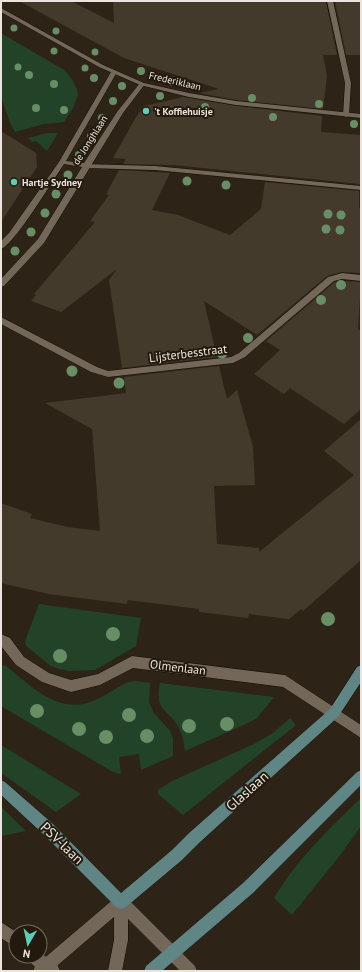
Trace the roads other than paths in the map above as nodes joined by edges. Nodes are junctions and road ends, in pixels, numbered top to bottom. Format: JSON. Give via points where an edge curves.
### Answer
{"nodes":[{"id":1,"x":330,"y":1,"type":"edge"},
{"id":2,"x":1,"y":10,"type":"edge"},
{"id":3,"x":114,"y":72,"type":"junction"},
{"id":4,"x":142,"y":84,"type":"junction"},
{"id":5,"x":346,"y":115,"type":"junction"},
{"id":6,"x":361,"y":116,"type":"edge"},
{"id":7,"x":62,"y":162,"type":"junction"},
{"id":8,"x":86,"y":166,"type":"junction"},
{"id":9,"x":361,"y":188,"type":"edge"},
{"id":10,"x":1,"y":246,"type":"edge"},
{"id":11,"x":361,"y":278,"type":"edge"},
{"id":12,"x":1,"y":284,"type":"edge"},
{"id":13,"x":1,"y":320,"type":"edge"},
{"id":14,"x":1,"y":640,"type":"edge"},
{"id":15,"x":361,"y":671,"type":"edge"},
{"id":16,"x":334,"y":713,"type":"junction"},
{"id":17,"x":361,"y":732,"type":"edge"},
{"id":18,"x":361,"y":776,"type":"edge"},
{"id":19,"x":1,"y":786,"type":"edge"},
{"id":20,"x":121,"y":902,"type":"junction"},
{"id":21,"x":172,"y":953,"type":"junction"},
{"id":22,"x":46,"y":970,"type":"edge"},
{"id":23,"x":115,"y":971,"type":"edge"},
{"id":24,"x":151,"y":971,"type":"edge"},
{"id":25,"x":190,"y":971,"type":"edge"}],
"edges":[{"from":1,"to":5,"type":"street","via":[[348,83]]},
{"from":2,"to":3,"type":"street","name":"Frederiklaan"},
{"from":3,"to":4,"type":"street","name":"Frederiklaan"},
{"from":3,"to":7,"type":"street","name":"de Jonghlaan"},
{"from":4,"to":5,"type":"street","name":"Frederiklaan","via":[[236,103]]},
{"from":4,"to":8,"type":"street","name":"de Jonghlaan","via":[[120,112]]},
{"from":5,"to":6,"type":"street","name":"Frederiklaan"},
{"from":7,"to":8,"type":"street"},
{"from":7,"to":10,"type":"street","name":"de Jonghlaan","via":[[12,235]]},
{"from":8,"to":9,"type":"street","via":[[155,168]]},
{"from":8,"to":12,"type":"street","name":"de Jonghlaan","via":[[41,242]]},
{"from":11,"to":13,"type":"street","name":"Lijsterbesstraat","via":[[342,276],[331,279],[242,355],[233,360],[219,362],[108,374],[94,370]]},
{"from":14,"to":16,"type":"street","name":"Olmenlaan","via":[[6,642],[20,661],[46,678],[72,686],[100,679],[132,662],[286,681]]},
{"from":15,"to":16,"type":"main road","name":"Glaslaan"},
{"from":16,"to":17,"type":"street","name":"Olmenlaan"},
{"from":16,"to":20,"type":"main road","name":"Glaslaan","via":[[177,855]]},
{"from":18,"to":21,"type":"main road","via":[[248,888]]},
{"from":19,"to":20,"type":"main road","name":"PSV-laan"},
{"from":20,"to":21,"type":"street"},
{"from":20,"to":22,"type":"street","name":"Glaslaan"},
{"from":20,"to":23,"type":"street","via":[[121,940]]},
{"from":21,"to":24,"type":"main road"},
{"from":21,"to":25,"type":"street"}]}
